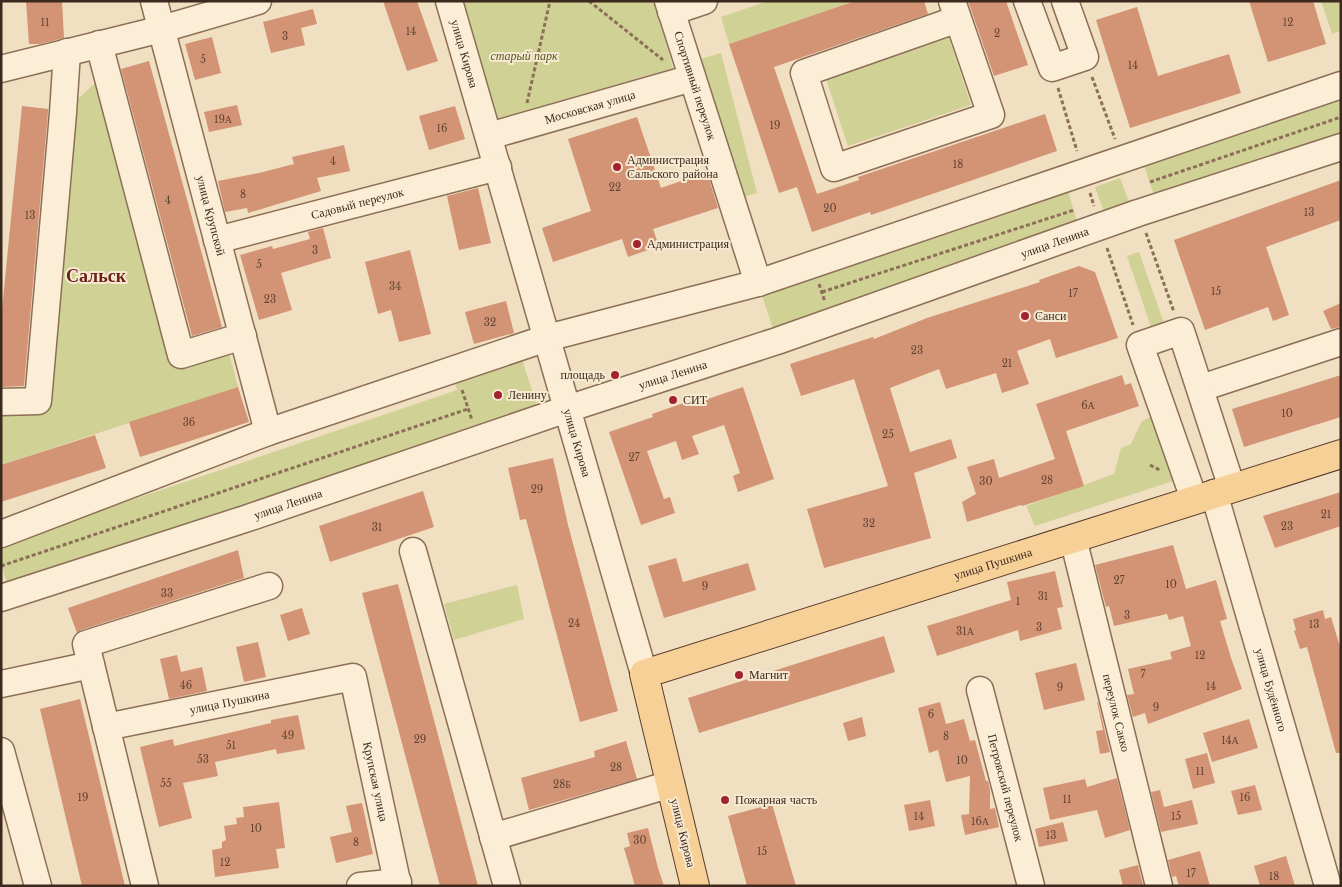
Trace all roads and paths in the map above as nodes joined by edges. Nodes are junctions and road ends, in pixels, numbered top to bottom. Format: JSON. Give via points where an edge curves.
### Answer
{"nodes":[{"id":1,"x":154,"y":1,"type":"edge"},
{"id":2,"x":258,"y":1,"type":"edge"},
{"id":3,"x":449,"y":1,"type":"edge"},
{"id":4,"x":550,"y":1,"type":"edge"},
{"id":5,"x":589,"y":1,"type":"edge"},
{"id":6,"x":704,"y":1,"type":"edge"},
{"id":7,"x":1027,"y":1,"type":"edge"},
{"id":8,"x":1066,"y":1,"type":"edge"},
{"id":9,"x":670,"y":7,"type":"edge"},
{"id":10,"x":955,"y":10,"type":"edge"},
{"id":11,"x":162,"y":29,"type":"junction"},
{"id":12,"x":100,"y":44,"type":"junction"},
{"id":13,"x":67,"y":52,"type":"junction"},
{"id":14,"x":665,"y":62,"type":"dead end"},
{"id":15,"x":1,"y":69,"type":"edge"},
{"id":16,"x":692,"y":78,"type":"junction"},
{"id":17,"x":1341,"y":85,"type":"edge"},
{"id":18,"x":525,"y":111,"type":"dead end"},
{"id":19,"x":1341,"y":117,"type":"edge"},
{"id":20,"x":489,"y":136,"type":"junction"},
{"id":21,"x":1341,"y":146,"type":"edge"},
{"id":22,"x":501,"y":178,"type":"junction"},
{"id":23,"x":1150,"y":182,"type":"dead end"},
{"id":24,"x":1074,"y":210,"type":"dead end"},
{"id":25,"x":217,"y":240,"type":"junction"},
{"id":26,"x":812,"y":265,"type":"junction"},
{"id":27,"x":758,"y":283,"type":"junction"},
{"id":28,"x":822,"y":292,"type":"junction"},
{"id":29,"x":832,"y":322,"type":"junction"},
{"id":30,"x":243,"y":336,"type":"junction"},
{"id":31,"x":547,"y":338,"type":"junction"},
{"id":32,"x":1341,"y":342,"type":"edge"},
{"id":33,"x":455,"y":369,"type":"junction"},
{"id":34,"x":1201,"y":388,"type":"junction"},
{"id":35,"x":1,"y":402,"type":"edge"},
{"id":36,"x":468,"y":409,"type":"junction"},
{"id":37,"x":567,"y":409,"type":"junction"},
{"id":38,"x":268,"y":432,"type":"junction"},
{"id":39,"x":478,"y":439,"type":"junction"},
{"id":40,"x":1341,"y":454,"type":"edge"},
{"id":41,"x":1150,"y":465,"type":"dead end"},
{"id":42,"x":1161,"y":477,"type":"dead end"},
{"id":43,"x":1213,"y":493,"type":"junction"},
{"id":44,"x":1,"y":534,"type":"edge"},
{"id":45,"x":1073,"y":538,"type":"junction"},
{"id":46,"x":413,"y":551,"type":"dead end"},
{"id":47,"x":1,"y":566,"type":"edge"},
{"id":48,"x":269,"y":586,"type":"dead end"},
{"id":49,"x":1,"y":598,"type":"edge"},
{"id":50,"x":91,"y":666,"type":"junction"},
{"id":51,"x":644,"y":674,"type":"junction"},
{"id":52,"x":353,"y":677,"type":"joint"},
{"id":53,"x":1,"y":684,"type":"edge"},
{"id":54,"x":980,"y":690,"type":"dead end"},
{"id":55,"x":106,"y":727,"type":"junction"},
{"id":56,"x":1,"y":751,"type":"edge"},
{"id":57,"x":671,"y":784,"type":"junction"},
{"id":58,"x":493,"y":837,"type":"junction"},
{"id":59,"x":398,"y":884,"type":"edge"},
{"id":60,"x":38,"y":886,"type":"edge"},
{"id":61,"x":145,"y":886,"type":"edge"},
{"id":62,"x":360,"y":886,"type":"edge"},
{"id":63,"x":507,"y":886,"type":"edge"},
{"id":64,"x":695,"y":886,"type":"edge"},
{"id":65,"x":1031,"y":886,"type":"edge"},
{"id":66,"x":1159,"y":886,"type":"edge"},
{"id":67,"x":1328,"y":886,"type":"edge"}],
"edges":[{"from":1,"to":11,"type":"street","name":"улица Крупской"},
{"from":2,"to":11,"type":"street"},
{"from":3,"to":20,"type":"street","name":"улица Кирова"},
{"from":4,"to":18,"type":"path"},
{"from":5,"to":14,"type":"path"},
{"from":6,"to":9,"type":"street"},
{"from":7,"to":8,"type":"street","via":[[1052,68],[1085,57]]},
{"from":9,"to":16,"type":"street","name":"Спортивный переулок"},
{"from":10,"to":10,"type":"street","via":[[991,116],[834,168],[804,73]]},
{"from":11,"to":12,"type":"street"},
{"from":11,"to":25,"type":"street","name":"улица Крупской"},
{"from":12,"to":13,"type":"street"},
{"from":12,"to":30,"type":"street","via":[[181,355]]},
{"from":13,"to":15,"type":"street"},
{"from":13,"to":35,"type":"street","via":[[38,401]]},
{"from":16,"to":20,"type":"street","name":"Московская улица"},
{"from":16,"to":27,"type":"street","name":"Спортивный переулок"},
{"from":17,"to":26,"type":"street"},
{"from":19,"to":23,"type":"path"},
{"from":20,"to":22,"type":"street","name":"улица Кирова"},
{"from":21,"to":29,"type":"street","name":"улица Ленина","via":[[1138,213]]},
{"from":22,"to":25,"type":"street","name":"Садовый переулок"},
{"from":22,"to":31,"type":"street","name":"улица Кирова"},
{"from":24,"to":28,"type":"path"},
{"from":25,"to":30,"type":"street","name":"улица Крупской"},
{"from":26,"to":27,"type":"street"},
{"from":26,"to":28,"type":"path"},
{"from":27,"to":31,"type":"street"},
{"from":28,"to":29,"type":"path"},
{"from":29,"to":37,"type":"street","name":"улица Ленина"},
{"from":30,"to":38,"type":"street","name":"улица Крупской"},
{"from":31,"to":33,"type":"street"},
{"from":31,"to":37,"type":"street","name":"улица Кирова"},
{"from":32,"to":34,"type":"street"},
{"from":33,"to":36,"type":"path"},
{"from":33,"to":38,"type":"street"},
{"from":34,"to":43,"type":"street","name":"улица Будённого"},
{"from":34,"to":43,"type":"street","name":"улица Будённого","via":[[1181,331],[1140,345]]},
{"from":36,"to":39,"type":"path"},
{"from":36,"to":47,"type":"path"},
{"from":37,"to":39,"type":"street","name":"улица Ленина"},
{"from":37,"to":51,"type":"street","name":"улица Кирова"},
{"from":38,"to":44,"type":"street"},
{"from":39,"to":49,"type":"street","name":"улица Ленина"},
{"from":40,"to":43,"type":"main road","name":"улица Пушкина"},
{"from":41,"to":42,"type":"path","via":[[1158,469]]},
{"from":43,"to":45,"type":"main road","name":"улица Пушкина"},
{"from":43,"to":67,"type":"street","name":"улица Будённого"},
{"from":45,"to":51,"type":"main road","name":"улица Пушкина"},
{"from":45,"to":66,"type":"street","name":"переулок Сакко"},
{"from":46,"to":58,"type":"street"},
{"from":48,"to":50,"type":"street","via":[[86,644]]},
{"from":50,"to":53,"type":"street"},
{"from":50,"to":55,"type":"street"},
{"from":51,"to":57,"type":"main road","name":"улица Кирова"},
{"from":52,"to":55,"type":"street","name":"улица Пушкина"},
{"from":52,"to":59,"type":"street","name":"Крупская улица"},
{"from":54,"to":65,"type":"street","name":"Петровский переулок"},
{"from":55,"to":61,"type":"street"},
{"from":56,"to":60,"type":"street"},
{"from":57,"to":58,"type":"street"},
{"from":57,"to":64,"type":"main road","name":"улица Кирова"},
{"from":58,"to":63,"type":"street"},
{"from":59,"to":62,"type":"street"}]}
